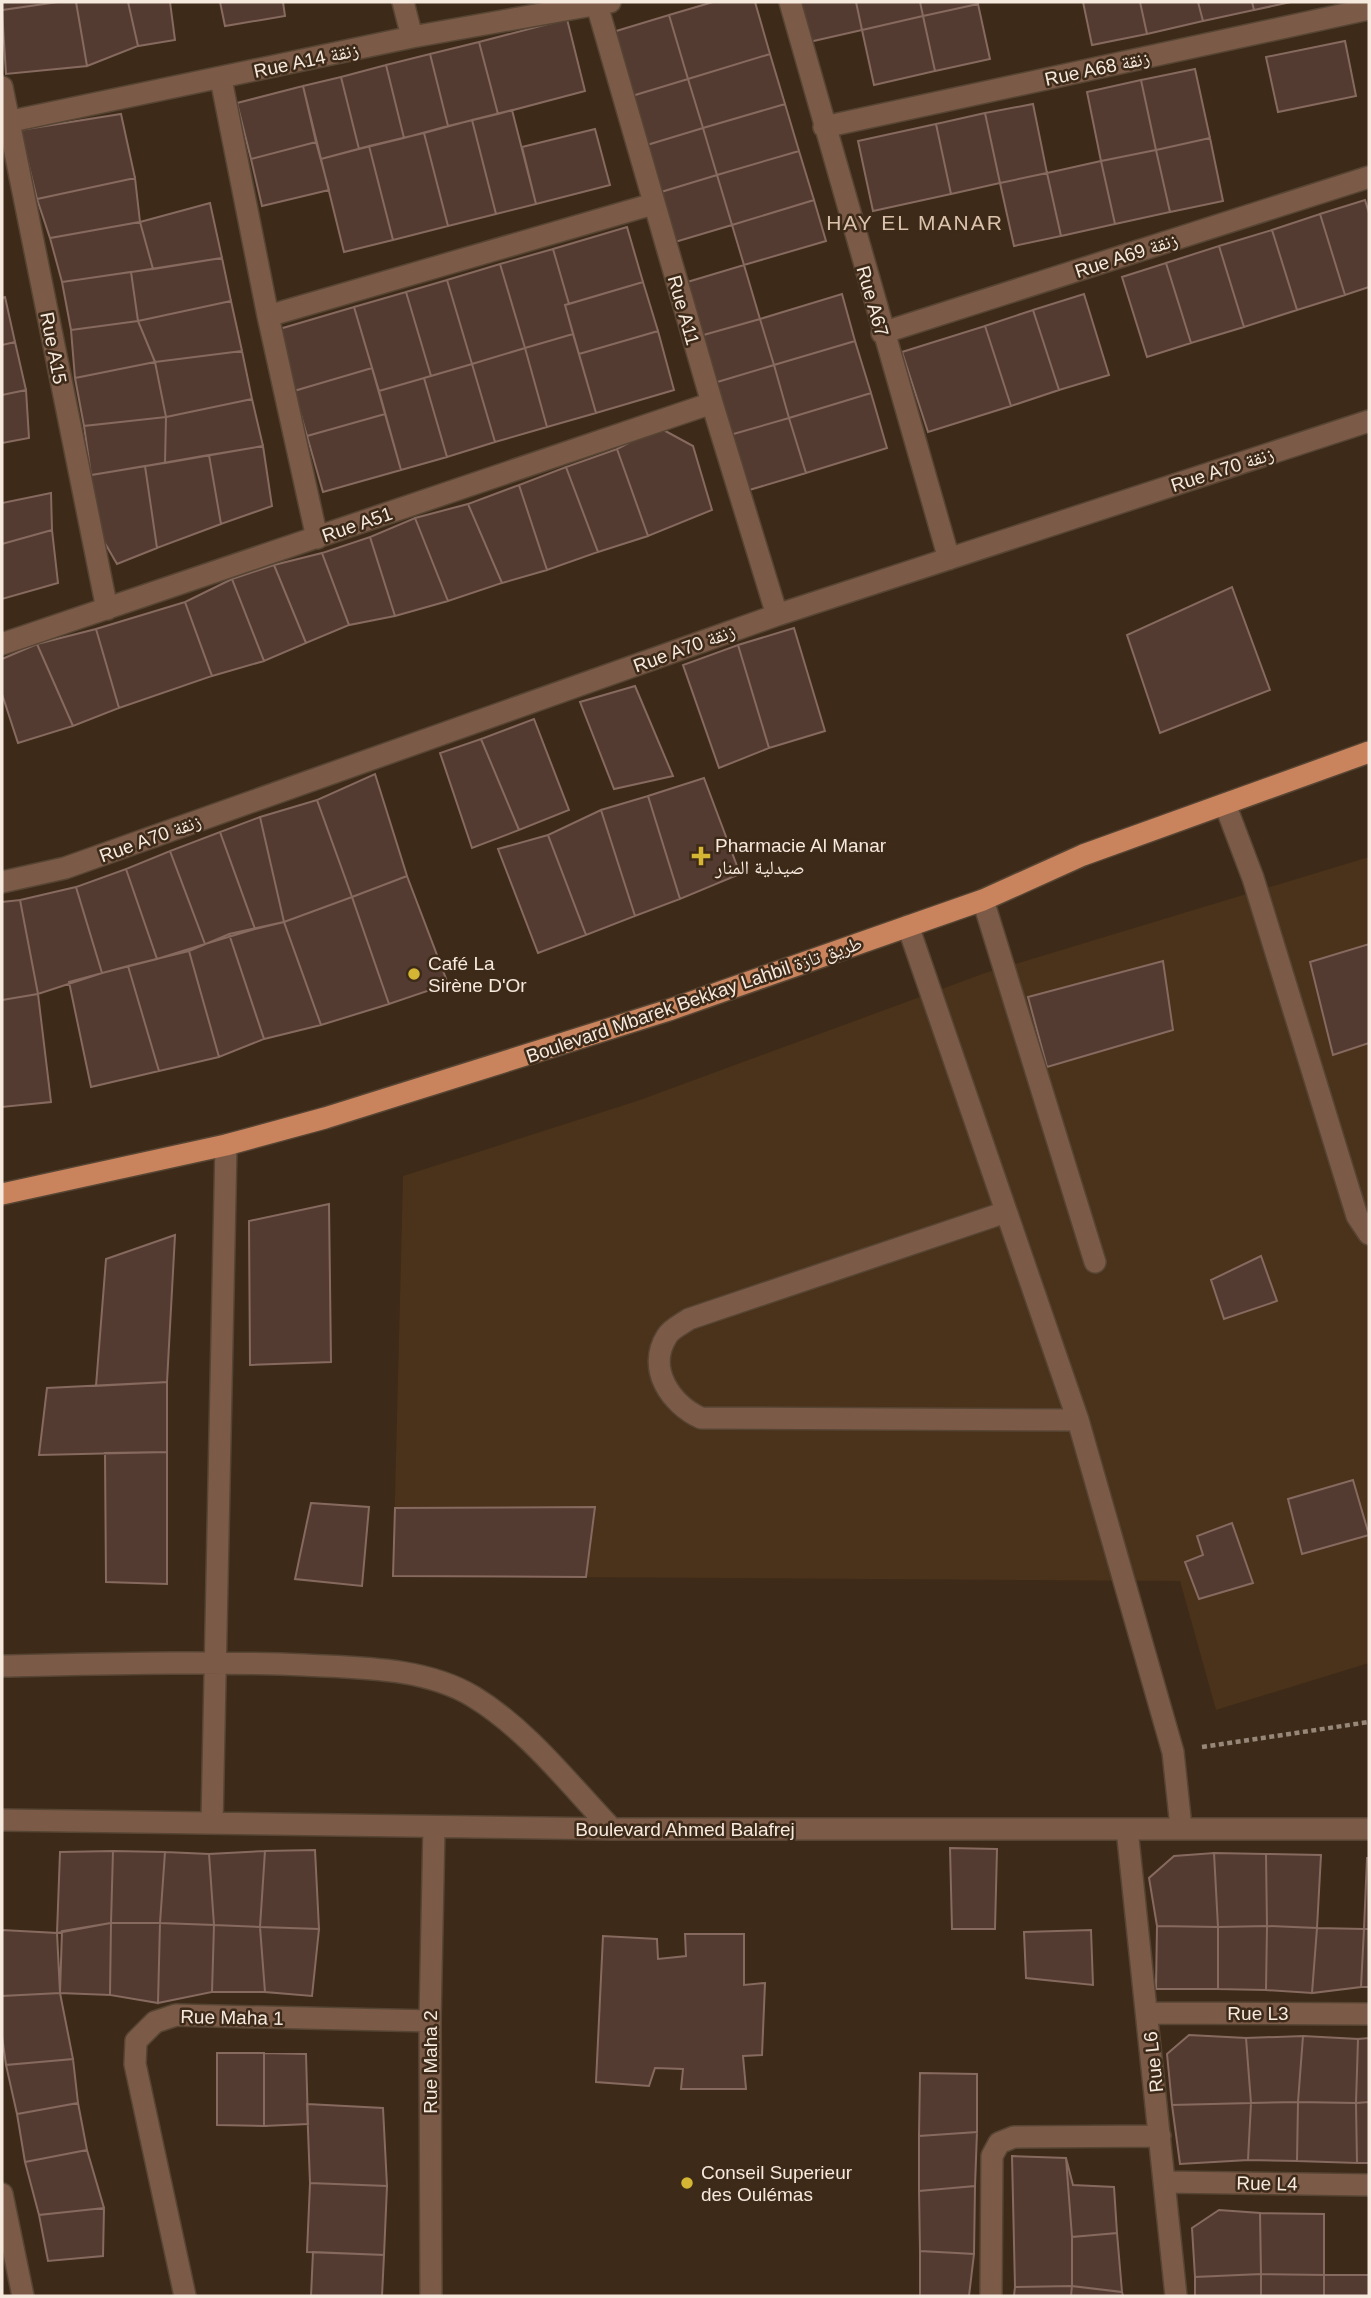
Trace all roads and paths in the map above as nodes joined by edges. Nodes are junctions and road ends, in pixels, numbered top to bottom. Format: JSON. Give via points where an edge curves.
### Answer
{"nodes":[{"id":1,"x":403,"y":2,"type":"edge"},
{"id":2,"x":790,"y":2,"type":"edge"},
{"id":3,"x":603,"y":3,"type":"edge"},
{"id":4,"x":1369,"y":9,"type":"edge"},
{"id":5,"x":412,"y":37,"type":"junction"},
{"id":6,"x":221,"y":79,"type":"junction"},
{"id":7,"x":2,"y":87,"type":"edge"},
{"id":8,"x":5,"y":122,"type":"edge"},
{"id":9,"x":824,"y":127,"type":"junction"},
{"id":10,"x":1369,"y":177,"type":"edge"},
{"id":11,"x":653,"y":204,"type":"junction"},
{"id":12,"x":268,"y":316,"type":"junction"},
{"id":13,"x":882,"y":333,"type":"junction"},
{"id":14,"x":712,"y":403,"type":"junction"},
{"id":15,"x":1369,"y":421,"type":"edge"},
{"id":16,"x":317,"y":538,"type":"junction"},
{"id":17,"x":948,"y":559,"type":"junction"},
{"id":18,"x":107,"y":609,"type":"junction"},
{"id":19,"x":777,"y":615,"type":"junction"},
{"id":20,"x":2,"y":644,"type":"edge"},
{"id":21,"x":1369,"y":752,"type":"edge"},
{"id":22,"x":1225,"y":804,"type":"junction"},
{"id":23,"x":2,"y":882,"type":"edge"},
{"id":24,"x":983,"y":900,"type":"junction"},
{"id":25,"x":908,"y":926,"type":"junction"},
{"id":26,"x":226,"y":1145,"type":"junction"},
{"id":27,"x":2,"y":1194,"type":"edge"},
{"id":28,"x":1006,"y":1212,"type":"junction"},
{"id":29,"x":1369,"y":1234,"type":"edge"},
{"id":30,"x":1095,"y":1262,"type":"dead end"},
{"id":31,"x":1078,"y":1420,"type":"junction"},
{"id":32,"x":215,"y":1661,"type":"junction"},
{"id":33,"x":2,"y":1666,"type":"edge"},
{"id":34,"x":1369,"y":1722,"type":"edge"},
{"id":35,"x":1173,"y":1752,"type":"junction"},
{"id":36,"x":2,"y":1820,"type":"edge"},
{"id":37,"x":212,"y":1823,"type":"junction"},
{"id":38,"x":434,"y":1827,"type":"junction"},
{"id":39,"x":1181,"y":1827,"type":"junction"},
{"id":40,"x":612,"y":1829,"type":"junction"},
{"id":41,"x":1127,"y":1829,"type":"junction"},
{"id":42,"x":1369,"y":1829,"type":"edge"},
{"id":43,"x":1148,"y":2013,"type":"junction"},
{"id":44,"x":1369,"y":2014,"type":"edge"},
{"id":45,"x":430,"y":2021,"type":"junction"},
{"id":46,"x":1160,"y":2136,"type":"junction"},
{"id":47,"x":1164,"y":2182,"type":"junction"},
{"id":48,"x":1369,"y":2185,"type":"edge"},
{"id":49,"x":2,"y":2193,"type":"edge"},
{"id":50,"x":23,"y":2296,"type":"edge"},
{"id":51,"x":185,"y":2296,"type":"edge"},
{"id":52,"x":431,"y":2296,"type":"edge"},
{"id":53,"x":991,"y":2296,"type":"edge"},
{"id":54,"x":1175,"y":2296,"type":"edge"}],
"edges":[{"from":1,"to":5,"type":"street"},
{"from":2,"to":9,"type":"street","name":"Rue A67"},
{"from":3,"to":5,"type":"street","name":"Rue A14 زنقة"},
{"from":3,"to":11,"type":"street","name":"Rue A11"},
{"from":4,"to":9,"type":"street","name":"Rue A68 زنقة"},
{"from":5,"to":6,"type":"street","name":"Rue A14 زنقة"},
{"from":6,"to":8,"type":"street","name":"Rue A14 زنقة"},
{"from":6,"to":12,"type":"street"},
{"from":7,"to":8,"type":"street","name":"Rue A15"},
{"from":8,"to":18,"type":"street","name":"Rue A15"},
{"from":9,"to":13,"type":"street","name":"Rue A67"},
{"from":10,"to":13,"type":"street","name":"Rue A69 زنقة"},
{"from":11,"to":12,"type":"street"},
{"from":11,"to":14,"type":"street","name":"Rue A11"},
{"from":12,"to":16,"type":"street"},
{"from":13,"to":17,"type":"street","name":"Rue A67"},
{"from":14,"to":16,"type":"street","name":"Rue A51"},
{"from":14,"to":19,"type":"street","name":"Rue A11"},
{"from":15,"to":17,"type":"street","name":"Rue A70 زنقة"},
{"from":16,"to":18,"type":"street","name":"Rue A51"},
{"from":17,"to":19,"type":"street","name":"Rue A70 زنقة"},
{"from":18,"to":20,"type":"street","name":"Rue A51"},
{"from":19,"to":23,"type":"street","name":"Rue A70 زنقة","via":[[65,868]]},
{"from":21,"to":22,"type":"main road","name":"Boulevard Mbarek Bekkay Lahbil طريق تازة"},
{"from":22,"to":24,"type":"main road","name":"Boulevard Mbarek Bekkay Lahbil طريق تازة","via":[[1083,855]]},
{"from":22,"to":29,"type":"street","via":[[1253,878],[1357,1216]]},
{"from":24,"to":25,"type":"main road","name":"Boulevard Mbarek Bekkay Lahbil طريق تازة"},
{"from":24,"to":30,"type":"street"},
{"from":25,"to":26,"type":"main road","name":"Boulevard Mbarek Bekkay Lahbil طريق تازة","via":[[669,1010]]},
{"from":25,"to":28,"type":"street"},
{"from":26,"to":27,"type":"main road","name":"Boulevard Mbarek Bekkay Lahbil طريق تازة"},
{"from":26,"to":32,"type":"street"},
{"from":28,"to":31,"type":"street"},
{"from":28,"to":31,"type":"street","via":[[689,1319],[668,1334],[659,1355],[663,1381],[682,1409],[701,1418]]},
{"from":31,"to":35,"type":"street"},
{"from":32,"to":33,"type":"street"},
{"from":32,"to":37,"type":"street"},
{"from":32,"to":40,"type":"street","via":[[382,1669],[472,1696],[515,1727]]},
{"from":34,"to":35,"type":"path"},
{"from":35,"to":39,"type":"street"},
{"from":36,"to":37,"type":"street","name":"Boulevard Ahmed Balafrej"},
{"from":37,"to":38,"type":"street","name":"Boulevard Ahmed Balafrej"},
{"from":38,"to":40,"type":"street","name":"Boulevard Ahmed Balafrej"},
{"from":38,"to":45,"type":"street","name":"Rue Maha 2"},
{"from":39,"to":41,"type":"street","name":"Boulevard Ahmed Balafrej"},
{"from":39,"to":42,"type":"street","name":"Boulevard Ahmed Balafrej"},
{"from":40,"to":41,"type":"street","name":"Boulevard Ahmed Balafrej"},
{"from":41,"to":43,"type":"street","name":"Rue L6"},
{"from":43,"to":44,"type":"street","name":"Rue L3"},
{"from":43,"to":46,"type":"street","name":"Rue L6"},
{"from":45,"to":51,"type":"street","name":"Rue Maha 1","via":[[176,2015],[155,2022],[136,2041],[135,2064]]},
{"from":45,"to":52,"type":"street","name":"Rue Maha 2"},
{"from":46,"to":47,"type":"street","name":"Rue L6"},
{"from":46,"to":53,"type":"street","via":[[1014,2137],[999,2143],[992,2156]]},
{"from":47,"to":48,"type":"street","name":"Rue L4"},
{"from":47,"to":54,"type":"street","name":"Rue L6"},
{"from":49,"to":50,"type":"street"}]}
